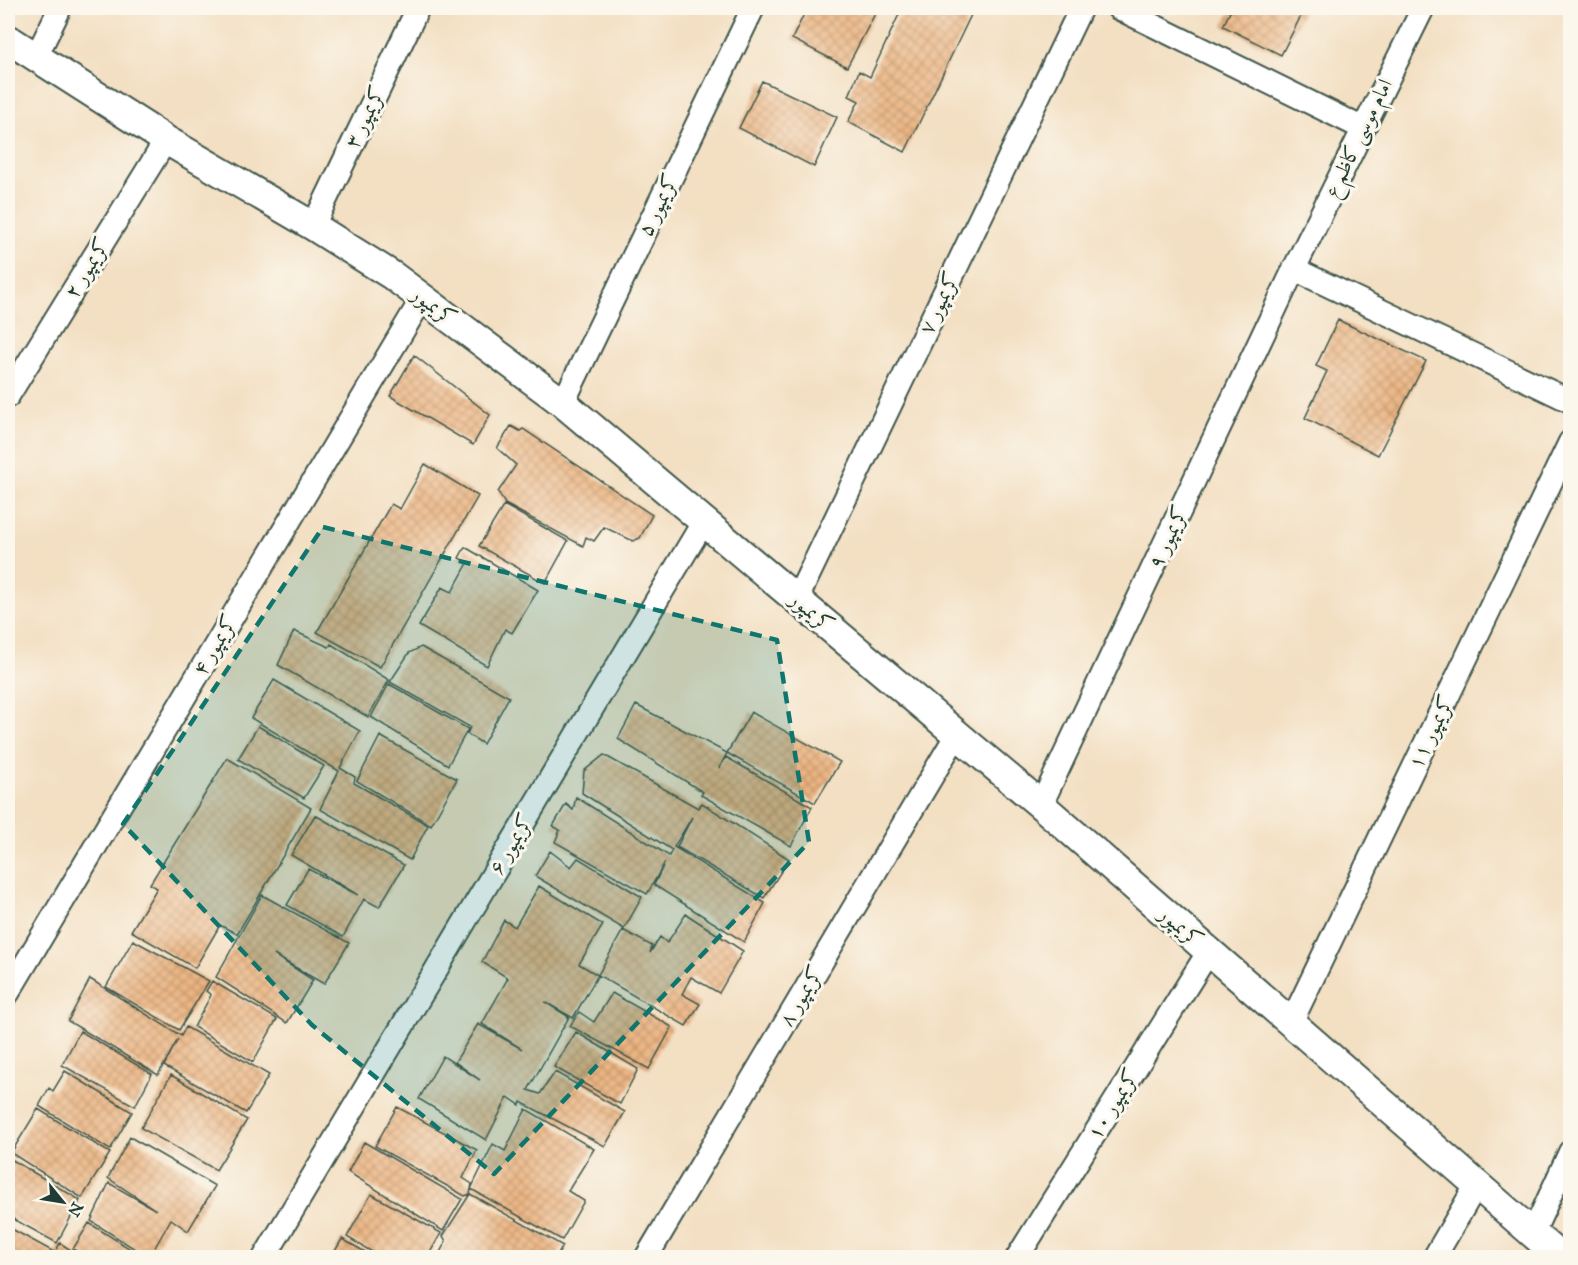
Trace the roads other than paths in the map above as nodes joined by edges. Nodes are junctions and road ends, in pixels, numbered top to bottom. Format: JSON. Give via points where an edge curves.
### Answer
{"nodes":[{"id":1,"x":60,"y":8,"type":"edge"},
{"id":2,"x":418,"y":8,"type":"edge"},
{"id":3,"x":753,"y":8,"type":"edge"},
{"id":4,"x":1081,"y":8,"type":"edge"},
{"id":5,"x":1118,"y":8,"type":"edge"},
{"id":6,"x":1424,"y":8,"type":"edge"},
{"id":7,"x":8,"y":39,"type":"edge"},
{"id":8,"x":36,"y":57,"type":"junction"},
{"id":9,"x":1362,"y":128,"type":"junction"},
{"id":10,"x":166,"y":140,"type":"junction"},
{"id":11,"x":313,"y":225,"type":"junction"},
{"id":12,"x":1294,"y":269,"type":"junction"},
{"id":13,"x":423,"y":297,"type":"junction"},
{"id":14,"x":8,"y":396,"type":"edge"},
{"id":15,"x":1570,"y":401,"type":"edge"},
{"id":16,"x":563,"y":403,"type":"junction"},
{"id":17,"x":1570,"y":442,"type":"edge"},
{"id":18,"x":704,"y":520,"type":"junction"},
{"id":19,"x":797,"y":599,"type":"junction"},
{"id":20,"x":957,"y":734,"type":"junction"},
{"id":21,"x":1041,"y":805,"type":"junction"},
{"id":22,"x":1209,"y":951,"type":"junction"},
{"id":23,"x":8,"y":993,"type":"edge"},
{"id":24,"x":1291,"y":1023,"type":"junction"},
{"id":25,"x":1570,"y":1152,"type":"edge"},
{"id":26,"x":1477,"y":1185,"type":"junction"},
{"id":27,"x":1533,"y":1233,"type":"junction"},
{"id":28,"x":264,"y":1257,"type":"edge"},
{"id":29,"x":646,"y":1257,"type":"edge"},
{"id":30,"x":1017,"y":1257,"type":"edge"},
{"id":31,"x":1434,"y":1257,"type":"edge"},
{"id":32,"x":1562,"y":1257,"type":"edge"}],
"edges":[{"from":1,"to":8,"type":"street"},
{"from":2,"to":11,"type":"street","name":"کریمپور ۳"},
{"from":3,"to":16,"type":"street","name":"کریمپور ۵"},
{"from":4,"to":19,"type":"street","name":"کریمپور ۷"},
{"from":5,"to":9,"type":"street"},
{"from":6,"to":9,"type":"street","name":"امام موسی کاظم ع"},
{"from":7,"to":8,"type":"street","name":"کریمپور"},
{"from":8,"to":10,"type":"street","name":"کریمپور"},
{"from":9,"to":12,"type":"street","name":"امام موسی کاظم ع"},
{"from":10,"to":11,"type":"street","name":"کریمپور"},
{"from":10,"to":14,"type":"street","name":"کریمپور ۲"},
{"from":11,"to":13,"type":"street","name":"کریمپور"},
{"from":12,"to":15,"type":"street"},
{"from":12,"to":21,"type":"street","name":"کریمپور ۹"},
{"from":13,"to":16,"type":"street","name":"کریمپور"},
{"from":13,"to":23,"type":"street","name":"کریمپور ۴"},
{"from":16,"to":18,"type":"street","name":"کریمپور"},
{"from":17,"to":24,"type":"street","name":"کریمپور ۱۱"},
{"from":18,"to":19,"type":"street","name":"کریمپور"},
{"from":18,"to":28,"type":"street","name":"کریمپور ۶"},
{"from":19,"to":20,"type":"street","name":"کریمپور"},
{"from":20,"to":21,"type":"street","name":"کریمپور"},
{"from":20,"to":29,"type":"street","name":"کریمپور ۸"},
{"from":21,"to":22,"type":"street","name":"کریمپور"},
{"from":22,"to":24,"type":"street","name":"کریمپور"},
{"from":22,"to":30,"type":"street","name":"کریمپور ۱۰"},
{"from":24,"to":26,"type":"street","name":"کریمپور"},
{"from":25,"to":27,"type":"street"},
{"from":26,"to":27,"type":"street","name":"کریمپور"},
{"from":26,"to":31,"type":"street"},
{"from":27,"to":32,"type":"street","name":"کریمپور"}]}
